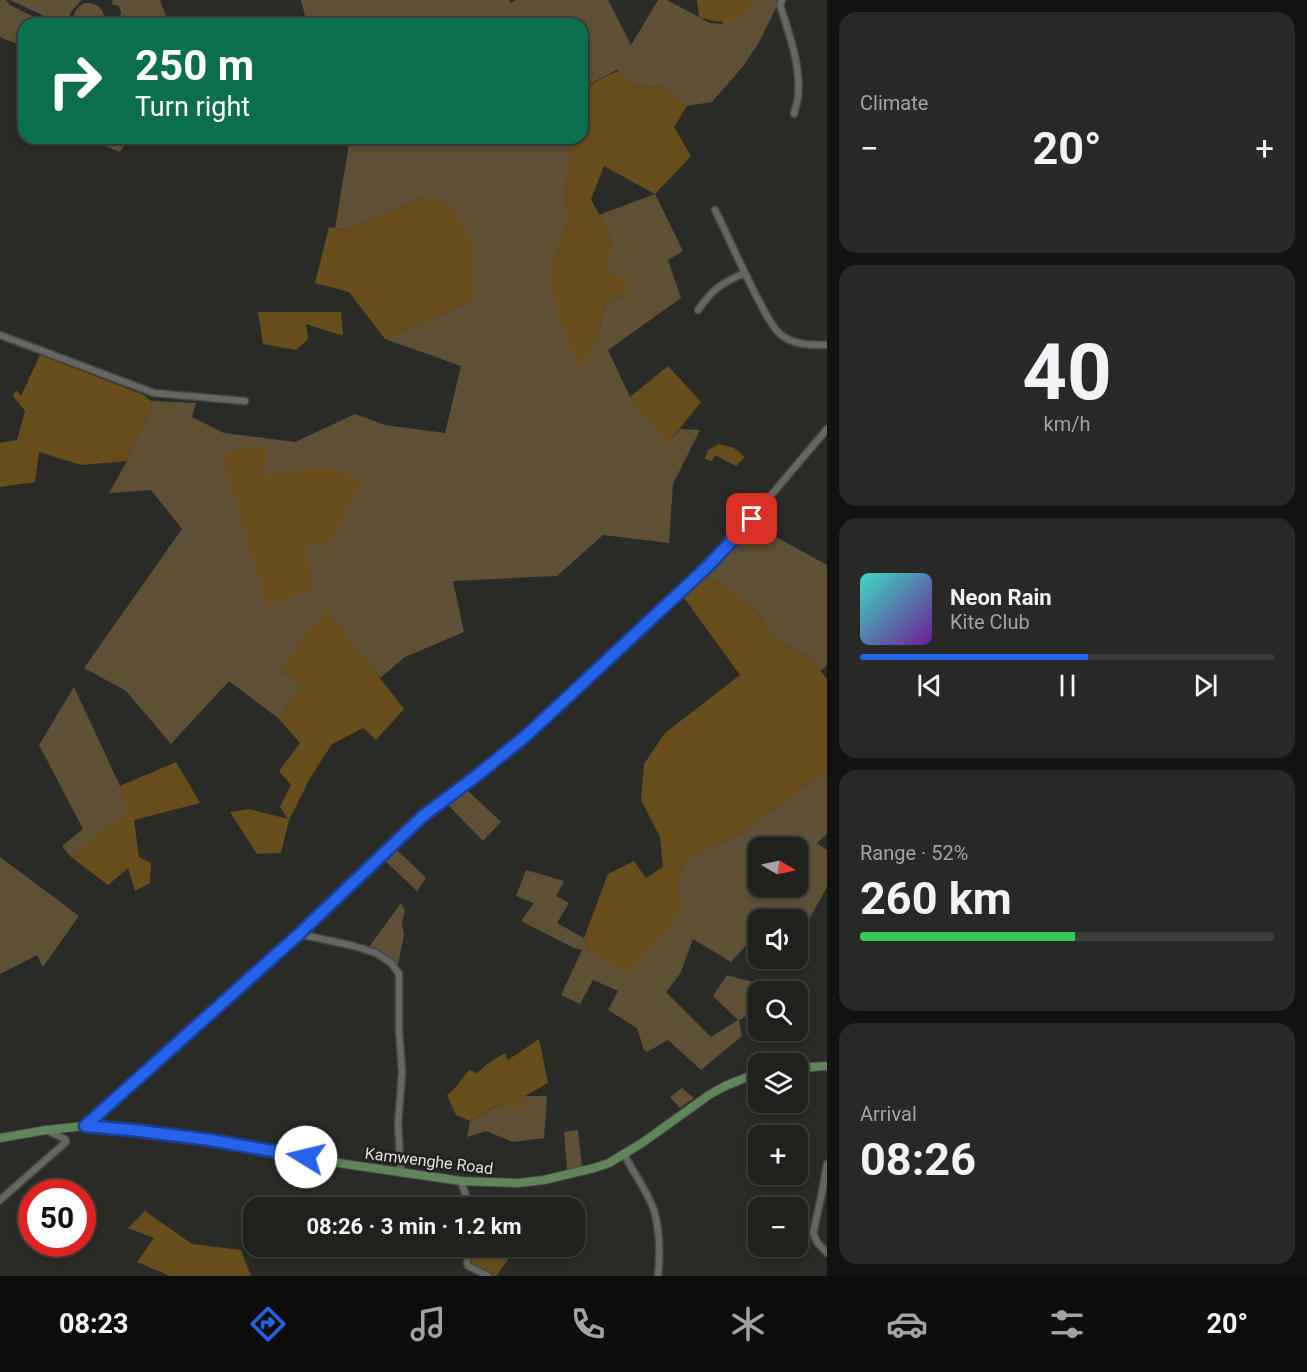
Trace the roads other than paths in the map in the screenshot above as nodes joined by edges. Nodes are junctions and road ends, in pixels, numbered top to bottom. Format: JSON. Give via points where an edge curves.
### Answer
{"nodes":[{"id":1,"x":782,"y":0,"type":"edge"},
{"id":2,"x":794,"y":114,"type":"dead end"},
{"id":3,"x":715,"y":210,"type":"dead end"},
{"id":4,"x":745,"y":273,"type":"junction"},
{"id":5,"x":698,"y":310,"type":"dead end"},
{"id":6,"x":0,"y":335,"type":"edge"},
{"id":7,"x":827,"y":345,"type":"edge"},
{"id":8,"x":245,"y":401,"type":"dead end"},
{"id":9,"x":827,"y":429,"type":"edge"},
{"id":10,"x":299,"y":934,"type":"junction"},
{"id":11,"x":827,"y":1066,"type":"edge"},
{"id":12,"x":808,"y":1067,"type":"edge"},
{"id":13,"x":748,"y":1078,"type":"edge"},
{"id":14,"x":85,"y":1126,"type":"junction"},
{"id":15,"x":46,"y":1130,"type":"junction"},
{"id":16,"x":0,"y":1138,"type":"edge"},
{"id":17,"x":624,"y":1154,"type":"junction"},
{"id":18,"x":827,"y":1164,"type":"edge"},
{"id":19,"x":401,"y":1172,"type":"junction"},
{"id":20,"x":826,"y":1180,"type":"edge"},
{"id":21,"x":461,"y":1181,"type":"junction"},
{"id":22,"x":466,"y":1197,"type":"edge"},
{"id":23,"x":0,"y":1200,"type":"edge"},
{"id":24,"x":827,"y":1253,"type":"edge"},
{"id":25,"x":468,"y":1257,"type":"edge"},
{"id":26,"x":488,"y":1276,"type":"edge"},
{"id":27,"x":658,"y":1276,"type":"edge"}],
"edges":[{"from":1,"to":2,"type":"street","via":[[796,67],[798,97]]},
{"from":3,"to":4,"type":"street"},
{"from":4,"to":5,"type":"street","via":[[719,286]]},
{"from":4,"to":7,"type":"street","via":[[779,333],[801,343]]},
{"from":6,"to":8,"type":"street","via":[[154,393]]},
{"from":9,"to":10,"type":"street","via":[[734,539],[662,610],[528,734],[423,816]]},
{"from":10,"to":14,"type":"street"},
{"from":10,"to":19,"type":"street","via":[[376,953],[399,974]]},
{"from":11,"to":12,"type":"main road"},
{"from":13,"to":17,"type":"main road","name":"Kamwenghe Road","via":[[709,1095]]},
{"from":14,"to":15,"type":"main road","name":"Kamwenghe Road"},
{"from":14,"to":19,"type":"main road","name":"Kamwenghe Road","via":[[210,1140]]},
{"from":15,"to":16,"type":"main road","name":"Kamwenghe Road"},
{"from":15,"to":23,"type":"street","via":[[66,1142]]},
{"from":17,"to":21,"type":"main road","name":"Kamwenghe Road","via":[[594,1168],[528,1182]]},
{"from":17,"to":27,"type":"street","via":[[655,1213]]},
{"from":18,"to":20,"type":"street"},
{"from":19,"to":21,"type":"main road","name":"Kamwenghe Road"},
{"from":20,"to":24,"type":"street","via":[[813,1233]]},
{"from":21,"to":22,"type":"street"},
{"from":25,"to":26,"type":"street","via":[[468,1266]]}]}
